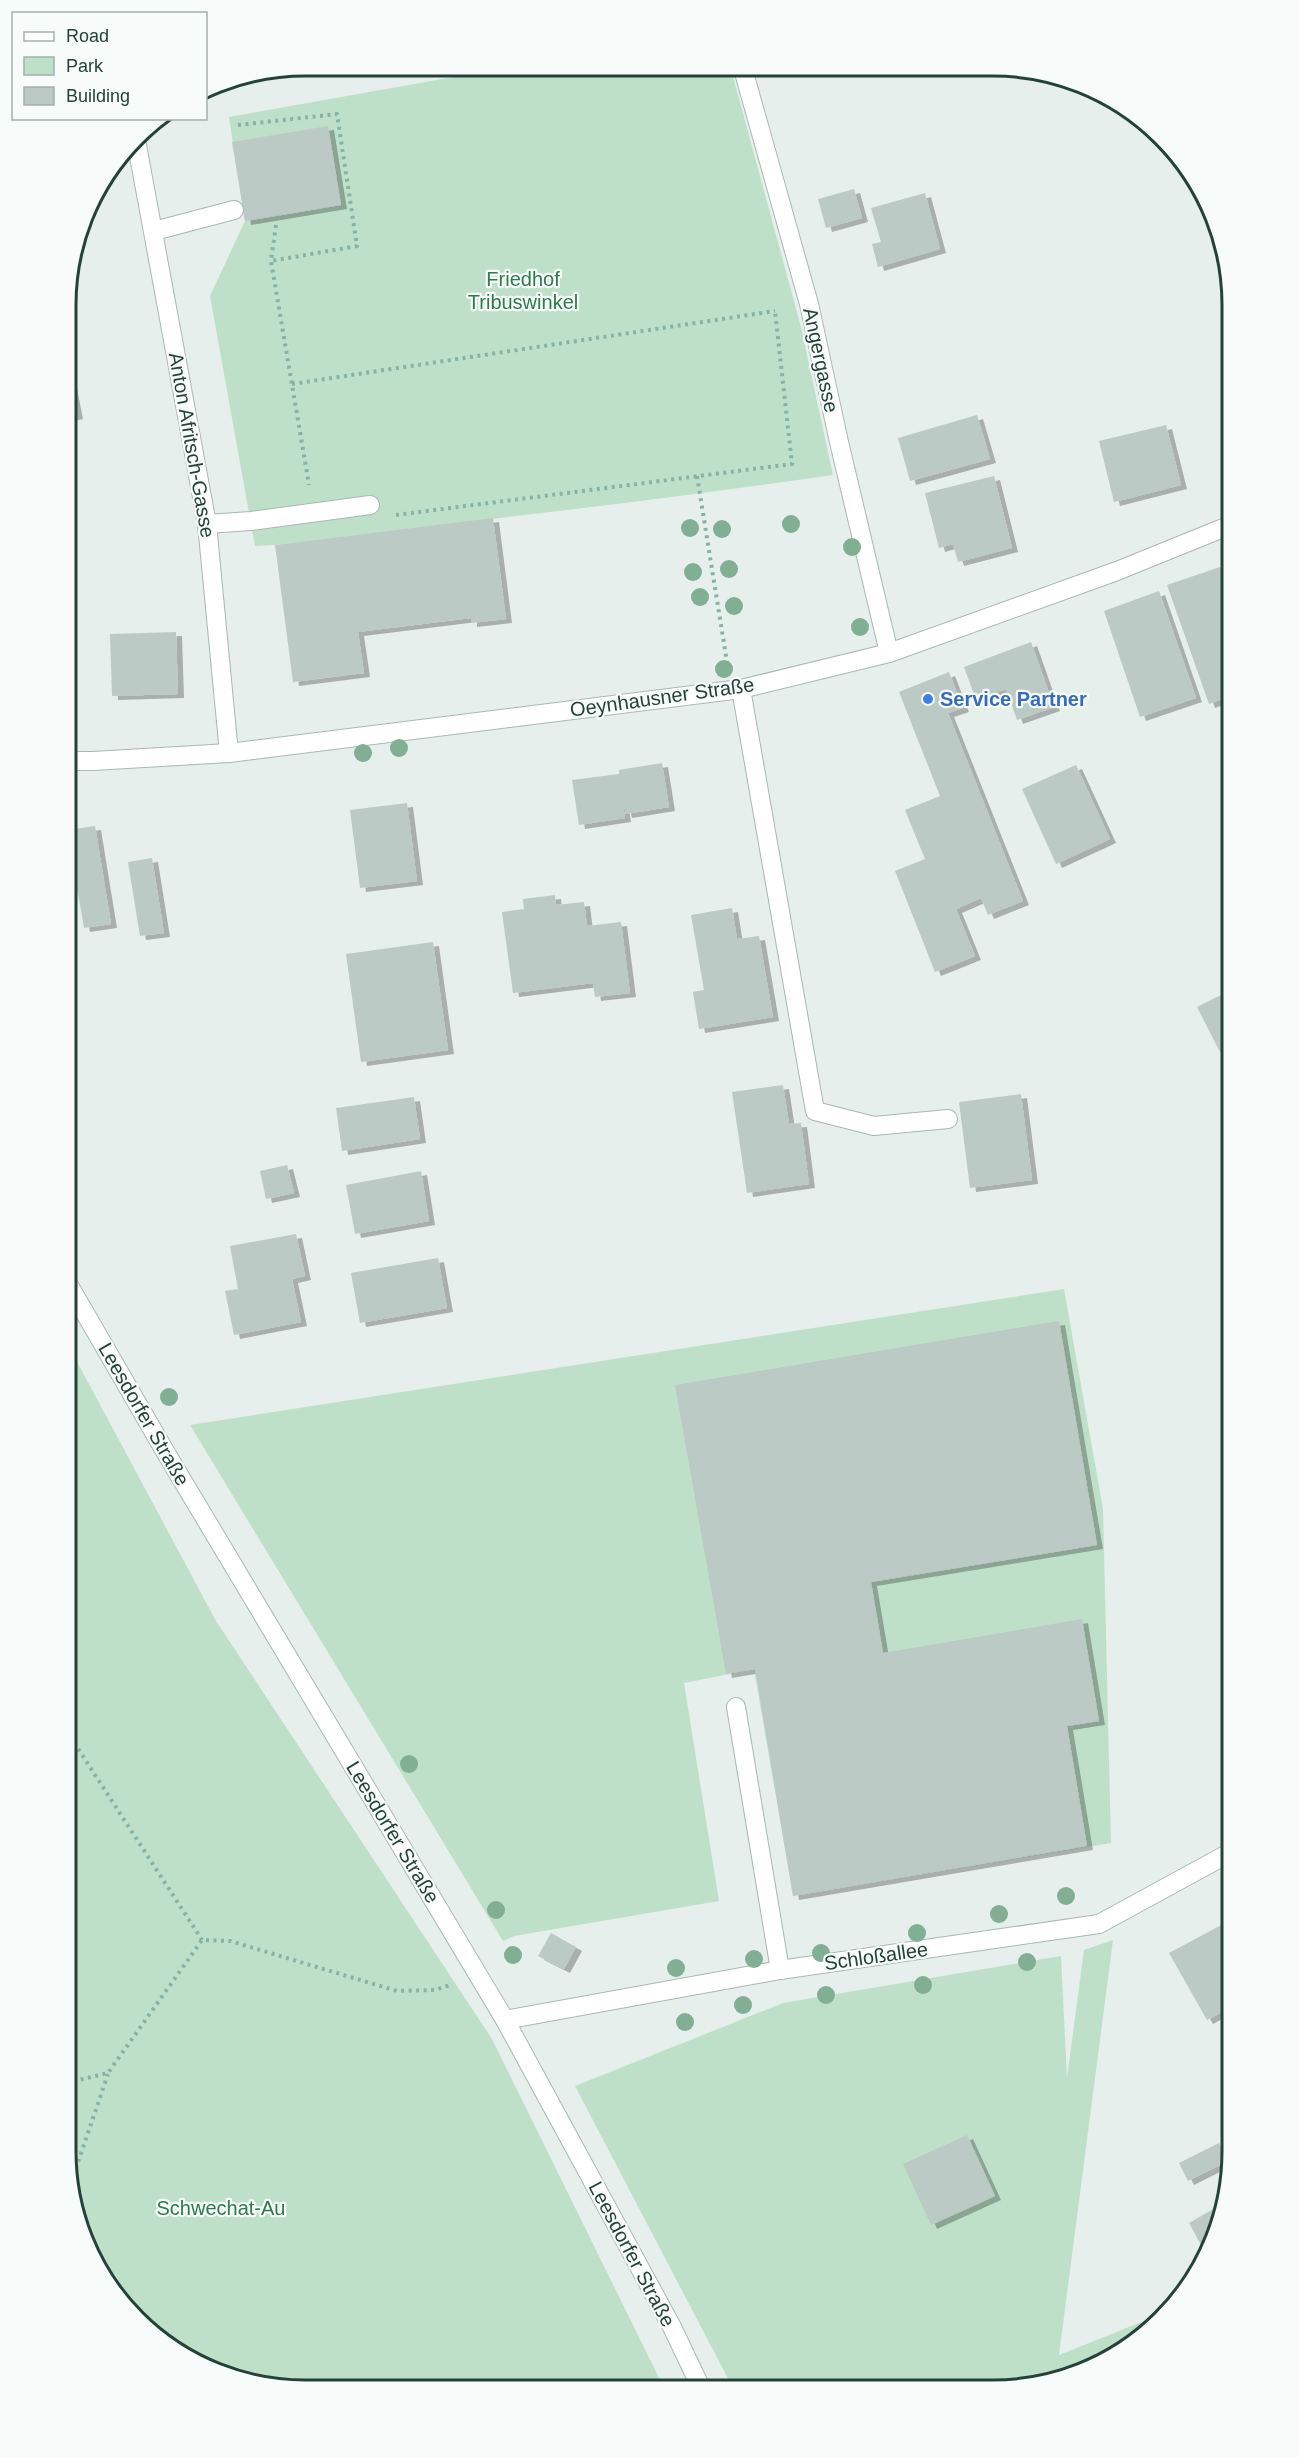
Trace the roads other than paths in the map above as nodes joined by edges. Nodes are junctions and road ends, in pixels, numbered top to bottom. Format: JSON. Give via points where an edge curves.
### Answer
{"nodes":[{"id":1,"x":745,"y":76,"type":"edge"},
{"id":2,"x":138,"y":150,"type":"edge"},
{"id":3,"x":234,"y":210,"type":"dead end"},
{"id":4,"x":154,"y":231,"type":"junction"},
{"id":5,"x":370,"y":505,"type":"road end"},
{"id":6,"x":207,"y":524,"type":"junction"},
{"id":7,"x":1222,"y":528,"type":"edge"},
{"id":8,"x":889,"y":653,"type":"junction"},
{"id":9,"x":736,"y":690,"type":"junction"},
{"id":10,"x":229,"y":753,"type":"junction"},
{"id":11,"x":76,"y":761,"type":"edge"},
{"id":12,"x":948,"y":1119,"type":"dead end"},
{"id":13,"x":76,"y":1298,"type":"edge"},
{"id":14,"x":736,"y":1707,"type":"dead end"},
{"id":15,"x":1222,"y":1857,"type":"edge"},
{"id":16,"x":780,"y":1970,"type":"junction"},
{"id":17,"x":505,"y":2020,"type":"junction"},
{"id":18,"x":697,"y":2380,"type":"edge"}],
"edges":[{"from":1,"to":8,"type":"street","name":"Angergasse","via":[[809,304]]},
{"from":2,"to":4,"type":"street","name":"Anton Afritsch-Gasse"},
{"from":3,"to":4,"type":"street"},
{"from":4,"to":6,"type":"street","name":"Anton Afritsch-Gasse"},
{"from":5,"to":6,"type":"street"},
{"from":6,"to":10,"type":"street","name":"Anton Afritsch-Gasse"},
{"from":7,"to":8,"type":"street","name":"Oeynhausner Straße","via":[[1117,571]]},
{"from":8,"to":9,"type":"street","name":"Oeynhausner Straße"},
{"from":9,"to":10,"type":"street","name":"Oeynhausner Straße"},
{"from":9,"to":12,"type":"street","via":[[815,1110],[874,1126]]},
{"from":10,"to":11,"type":"street","name":"Oeynhausner Straße"},
{"from":13,"to":17,"type":"street","name":"Leesdorfer Straße"},
{"from":14,"to":16,"type":"street"},
{"from":15,"to":16,"type":"street","name":"Schloßallee","via":[[1098,1924]]},
{"from":16,"to":17,"type":"street","name":"Schloßallee"},
{"from":17,"to":18,"type":"street","name":"Leesdorfer Straße"}]}
